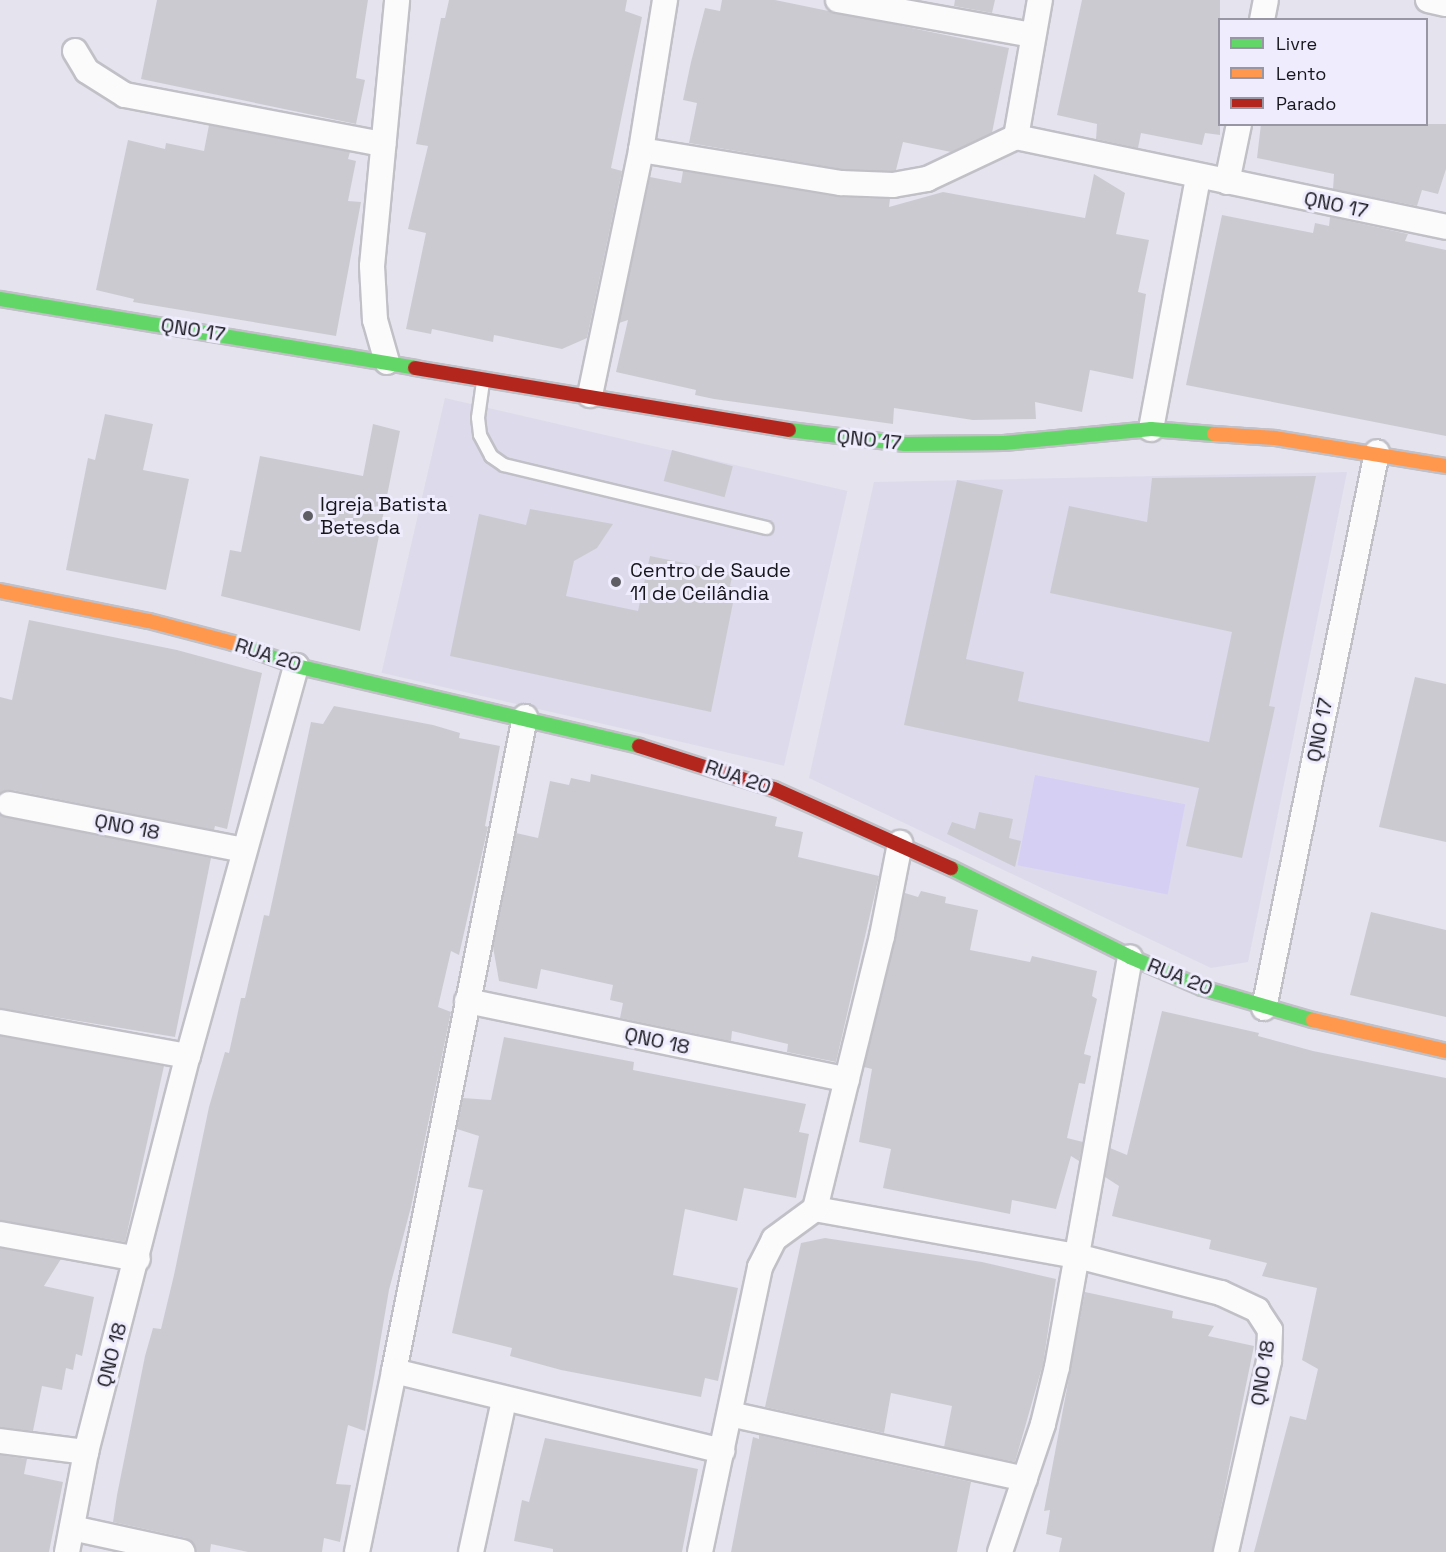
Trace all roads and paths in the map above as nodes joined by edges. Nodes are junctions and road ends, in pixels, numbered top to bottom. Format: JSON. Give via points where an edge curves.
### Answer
{"nodes":[{"id":1,"x":397,"y":0,"type":"edge"},
{"id":2,"x":666,"y":0,"type":"edge"},
{"id":3,"x":838,"y":0,"type":"edge"},
{"id":4,"x":1040,"y":0,"type":"edge"},
{"id":5,"x":1266,"y":0,"type":"edge"},
{"id":6,"x":1428,"y":0,"type":"edge"},
{"id":7,"x":1446,"y":4,"type":"edge"},
{"id":8,"x":1262,"y":18,"type":"edge"},
{"id":9,"x":1033,"y":35,"type":"junction"},
{"id":10,"x":75,"y":51,"type":"dead end"},
{"id":11,"x":1239,"y":126,"type":"edge"},
{"id":12,"x":1016,"y":137,"type":"junction"},
{"id":13,"x":383,"y":144,"type":"junction"},
{"id":14,"x":641,"y":150,"type":"junction"},
{"id":15,"x":1198,"y":177,"type":"junction"},
{"id":16,"x":1227,"y":182,"type":"junction"},
{"id":17,"x":1446,"y":227,"type":"edge"},
{"id":18,"x":0,"y":299,"type":"edge"},
{"id":19,"x":387,"y":362,"type":"junction"},
{"id":20,"x":483,"y":377,"type":"junction"},
{"id":21,"x":590,"y":395,"type":"junction"},
{"id":22,"x":1151,"y":429,"type":"junction"},
{"id":23,"x":1377,"y":452,"type":"junction"},
{"id":24,"x":1446,"y":466,"type":"edge"},
{"id":25,"x":768,"y":528,"type":"dead end"},
{"id":26,"x":0,"y":591,"type":"edge"},
{"id":27,"x":296,"y":666,"type":"junction"},
{"id":28,"x":525,"y":717,"type":"junction"},
{"id":29,"x":9,"y":804,"type":"dead end"},
{"id":30,"x":900,"y":843,"type":"junction"},
{"id":31,"x":244,"y":850,"type":"junction"},
{"id":32,"x":1130,"y":957,"type":"junction"},
{"id":33,"x":467,"y":1001,"type":"junction"},
{"id":34,"x":1264,"y":1008,"type":"junction"},
{"id":35,"x":0,"y":1022,"type":"edge"},
{"id":36,"x":1446,"y":1051,"type":"edge"},
{"id":37,"x":188,"y":1056,"type":"junction"},
{"id":38,"x":847,"y":1080,"type":"junction"},
{"id":39,"x":814,"y":1209,"type":"junction"},
{"id":40,"x":0,"y":1234,"type":"edge"},
{"id":41,"x":1077,"y":1256,"type":"junction"},
{"id":42,"x":138,"y":1259,"type":"junction"},
{"id":43,"x":394,"y":1371,"type":"junction"},
{"id":44,"x":504,"y":1401,"type":"junction"},
{"id":45,"x":730,"y":1414,"type":"junction"},
{"id":46,"x":0,"y":1441,"type":"edge"},
{"id":47,"x":722,"y":1451,"type":"junction"},
{"id":48,"x":86,"y":1452,"type":"junction"},
{"id":49,"x":1026,"y":1479,"type":"junction"},
{"id":50,"x":72,"y":1528,"type":"junction"},
{"id":51,"x":67,"y":1552,"type":"edge"},
{"id":52,"x":182,"y":1552,"type":"edge"},
{"id":53,"x":357,"y":1552,"type":"edge"},
{"id":54,"x":471,"y":1552,"type":"edge"},
{"id":55,"x":700,"y":1552,"type":"edge"},
{"id":56,"x":1000,"y":1552,"type":"edge"},
{"id":57,"x":1226,"y":1552,"type":"edge"}],
"edges":[{"from":1,"to":13,"type":"street"},
{"from":2,"to":14,"type":"street"},
{"from":3,"to":9,"type":"street"},
{"from":4,"to":9,"type":"street"},
{"from":5,"to":8,"type":"street"},
{"from":6,"to":7,"type":"street"},
{"from":9,"to":12,"type":"street"},
{"from":10,"to":13,"type":"street","via":[[87,71],[125,95]]},
{"from":11,"to":16,"type":"street"},
{"from":12,"to":14,"type":"street","via":[[927,179],[894,185],[841,183]]},
{"from":12,"to":15,"type":"street","name":"QNO 17"},
{"from":13,"to":19,"type":"street","via":[[372,266],[375,320]]},
{"from":14,"to":21,"type":"street"},
{"from":15,"to":16,"type":"street","name":"QNO 17"},
{"from":15,"to":22,"type":"street"},
{"from":16,"to":17,"type":"street","name":"QNO 17"},
{"from":18,"to":19,"type":"street","name":"QNO 17"},
{"from":19,"to":20,"type":"street","name":"QNO 17"},
{"from":20,"to":21,"type":"street","name":"QNO 17"},
{"from":20,"to":25,"type":"lane","via":[[480,435],[491,456],[504,465]]},
{"from":21,"to":22,"type":"street","name":"QNO 17","via":[[813,434],[905,444],[1004,443]]},
{"from":22,"to":23,"type":"street","name":"QNO 17","via":[[1275,438]]},
{"from":23,"to":24,"type":"street","name":"QNO 17"},
{"from":23,"to":34,"type":"street","name":"QNO 17"},
{"from":26,"to":27,"type":"street","name":"RUA 20","via":[[149,621],[239,645]]},
{"from":27,"to":28,"type":"street","name":"RUA 20"},
{"from":27,"to":31,"type":"street","name":"QNO 18"},
{"from":28,"to":30,"type":"street","name":"RUA 20","via":[[669,753],[774,789]]},
{"from":28,"to":33,"type":"street"},
{"from":29,"to":31,"type":"street","name":"QNO 18"},
{"from":30,"to":32,"type":"street","name":"RUA 20"},
{"from":30,"to":38,"type":"street"},
{"from":31,"to":37,"type":"street","name":"QNO 18"},
{"from":32,"to":34,"type":"street","name":"RUA 20"},
{"from":32,"to":41,"type":"street"},
{"from":33,"to":38,"type":"street","name":"QNO 18"},
{"from":33,"to":43,"type":"street"},
{"from":34,"to":36,"type":"street","name":"RUA 20"},
{"from":35,"to":37,"type":"street"},
{"from":37,"to":42,"type":"street","name":"QNO 18"},
{"from":38,"to":39,"type":"street"},
{"from":39,"to":41,"type":"street","name":"QNO 18"},
{"from":39,"to":45,"type":"street","via":[[774,1239],[760,1267]]},
{"from":40,"to":42,"type":"street"},
{"from":41,"to":49,"type":"street","via":[[1057,1367]]},
{"from":41,"to":57,"type":"street","name":"QNO 18","via":[[1221,1293],[1257,1310],[1270,1330],[1269,1361]]},
{"from":42,"to":48,"type":"street","name":"QNO 18"},
{"from":43,"to":44,"type":"street"},
{"from":43,"to":53,"type":"street"},
{"from":44,"to":47,"type":"street"},
{"from":44,"to":54,"type":"street"},
{"from":45,"to":47,"type":"street"},
{"from":45,"to":49,"type":"street"},
{"from":46,"to":48,"type":"street"},
{"from":47,"to":55,"type":"street"},
{"from":48,"to":50,"type":"street","name":"QNO 18"},
{"from":49,"to":56,"type":"street"},
{"from":50,"to":51,"type":"street","name":"QNO 18"},
{"from":50,"to":52,"type":"street"}]}
